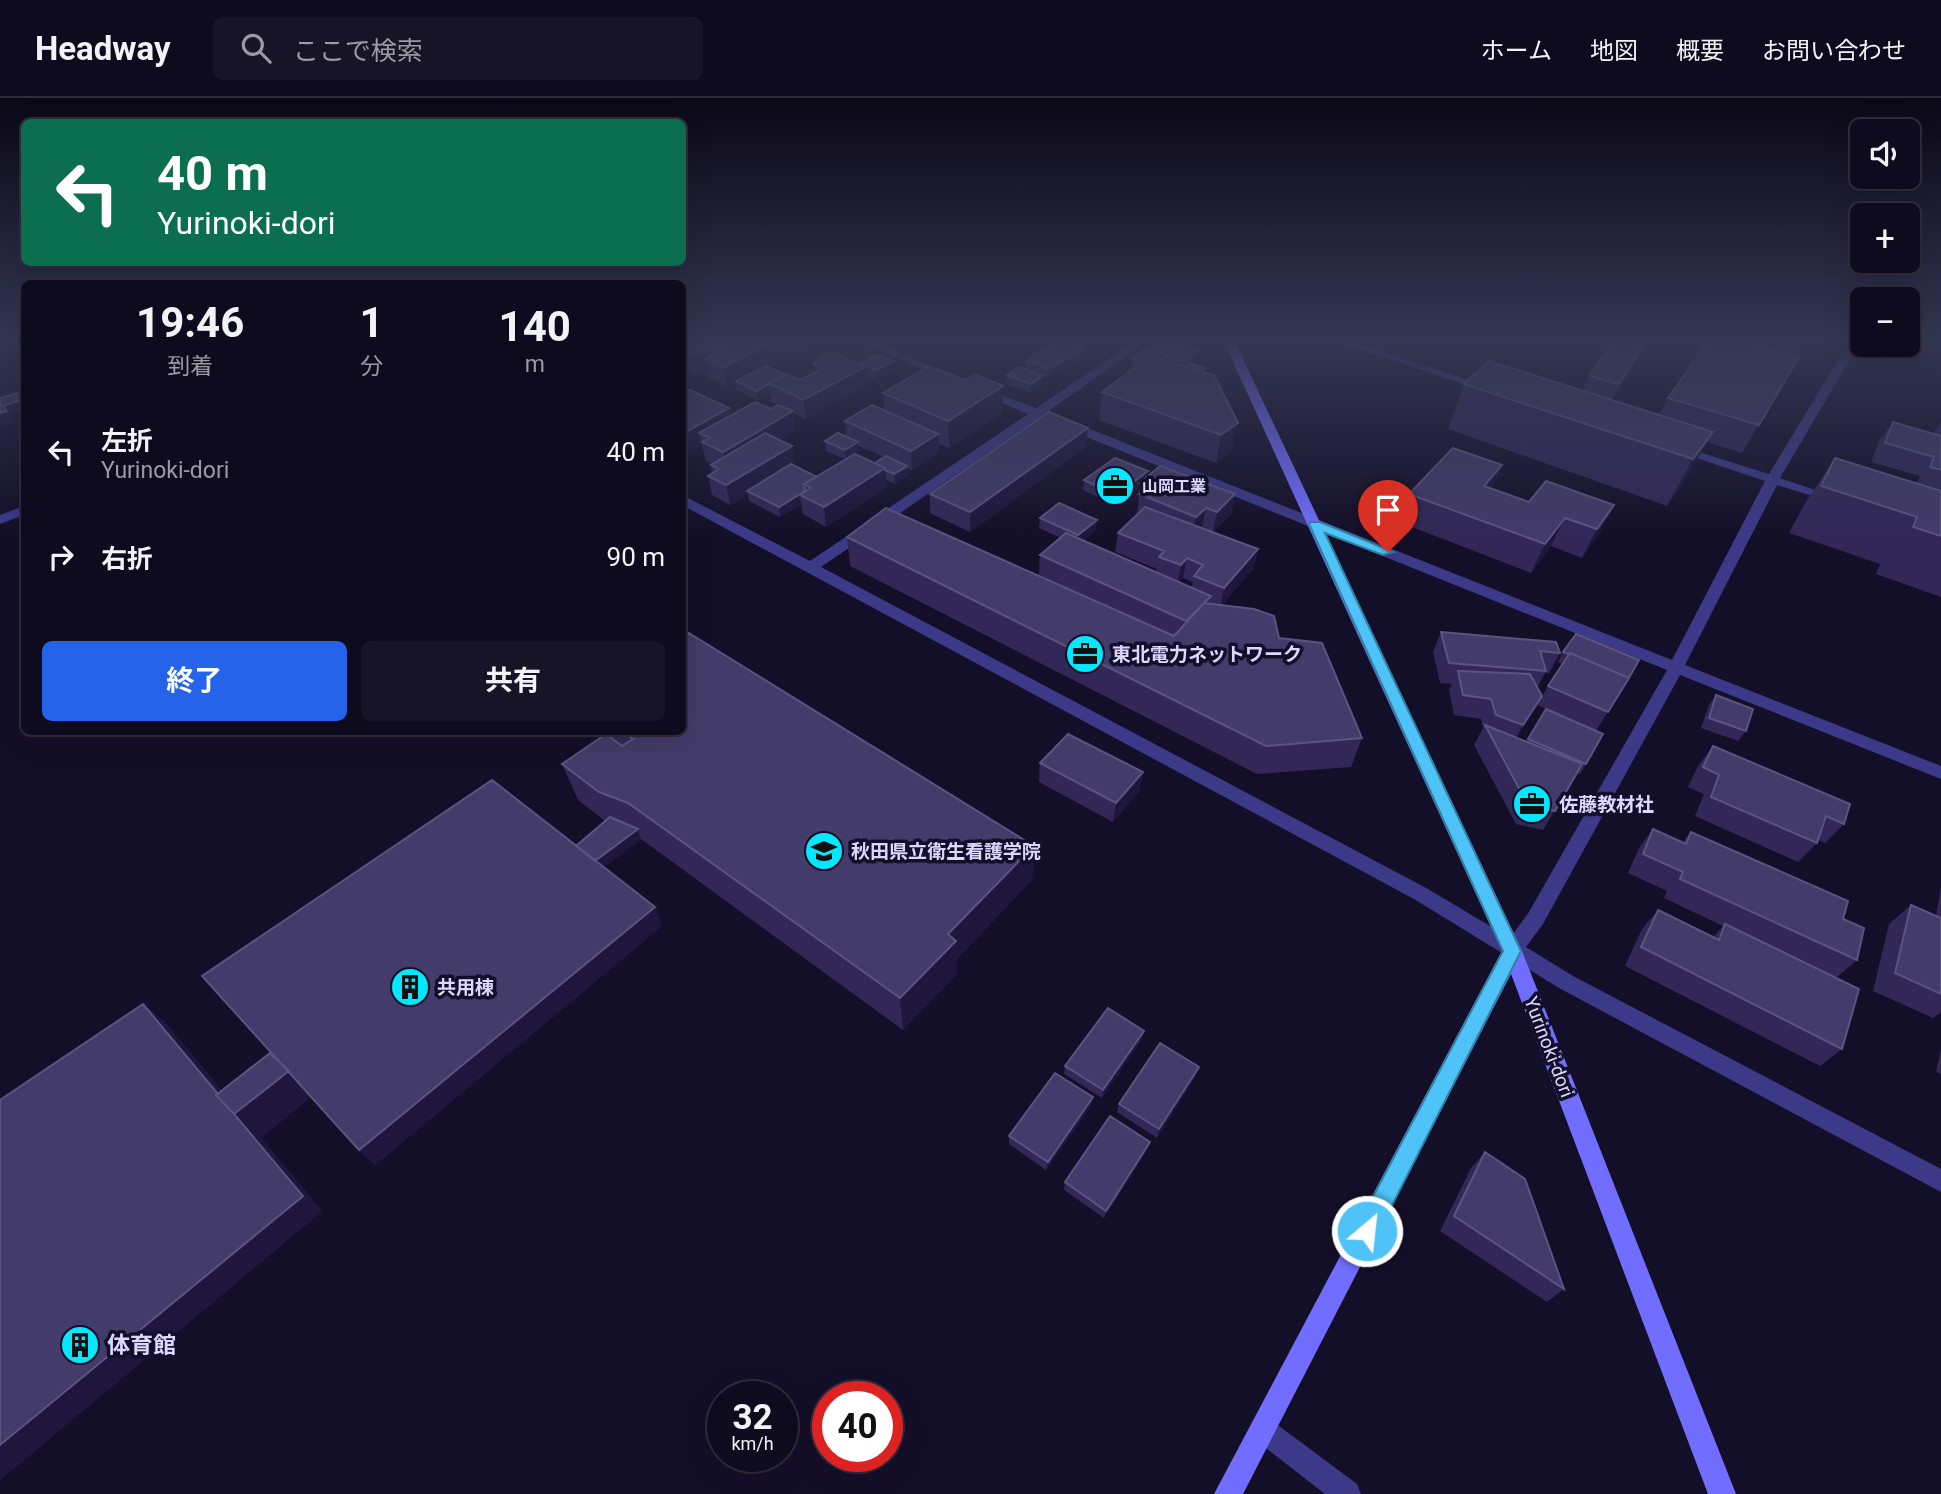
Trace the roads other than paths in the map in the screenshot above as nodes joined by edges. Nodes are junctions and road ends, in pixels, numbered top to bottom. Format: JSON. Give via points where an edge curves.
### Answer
{"nodes":[{"id":1,"x":1023,"y":407,"type":"edge"},
{"id":2,"x":1046,"y":407,"type":"edge"},
{"id":3,"x":1260,"y":407,"type":"edge"},
{"id":4,"x":1816,"y":407,"type":"edge"},
{"id":5,"x":1037,"y":413,"type":"junction"},
{"id":6,"x":1668,"y":446,"type":"edge"},
{"id":7,"x":1773,"y":479,"type":"junction"},
{"id":8,"x":686,"y":501,"type":"edge"},
{"id":9,"x":1850,"y":504,"type":"edge"},
{"id":10,"x":21,"y":511,"type":"edge"},
{"id":11,"x":0,"y":520,"type":"edge"},
{"id":12,"x":1315,"y":524,"type":"junction"},
{"id":13,"x":810,"y":568,"type":"junction"},
{"id":14,"x":1677,"y":666,"type":"junction"},
{"id":15,"x":1941,"y":773,"type":"edge"},
{"id":16,"x":1512,"y":951,"type":"junction"},
{"id":17,"x":1941,"y":1181,"type":"edge"},
{"id":18,"x":1262,"y":1429,"type":"junction"},
{"id":19,"x":1227,"y":1494,"type":"edge"},
{"id":20,"x":1347,"y":1494,"type":"edge"},
{"id":21,"x":1722,"y":1494,"type":"edge"}],
"edges":[{"from":1,"to":5,"type":"street"},
{"from":2,"to":5,"type":"street"},
{"from":3,"to":12,"type":"street","name":"Yurinoki-dori"},
{"from":4,"to":7,"type":"street"},
{"from":5,"to":12,"type":"street"},
{"from":5,"to":13,"type":"street"},
{"from":6,"to":7,"type":"street"},
{"from":7,"to":9,"type":"street"},
{"from":7,"to":14,"type":"street"},
{"from":8,"to":13,"type":"street"},
{"from":10,"to":11,"type":"street"},
{"from":12,"to":14,"type":"street"},
{"from":12,"to":16,"type":"street","name":"Yurinoki-dori"},
{"from":13,"to":16,"type":"street","via":[[1421,894]]},
{"from":14,"to":15,"type":"street"},
{"from":14,"to":16,"type":"street","via":[[1536,918]]},
{"from":16,"to":17,"type":"street"},
{"from":16,"to":18,"type":"street"},
{"from":16,"to":21,"type":"street","name":"Yurinoki-dori"},
{"from":18,"to":19,"type":"street"},
{"from":18,"to":20,"type":"street"}]}
